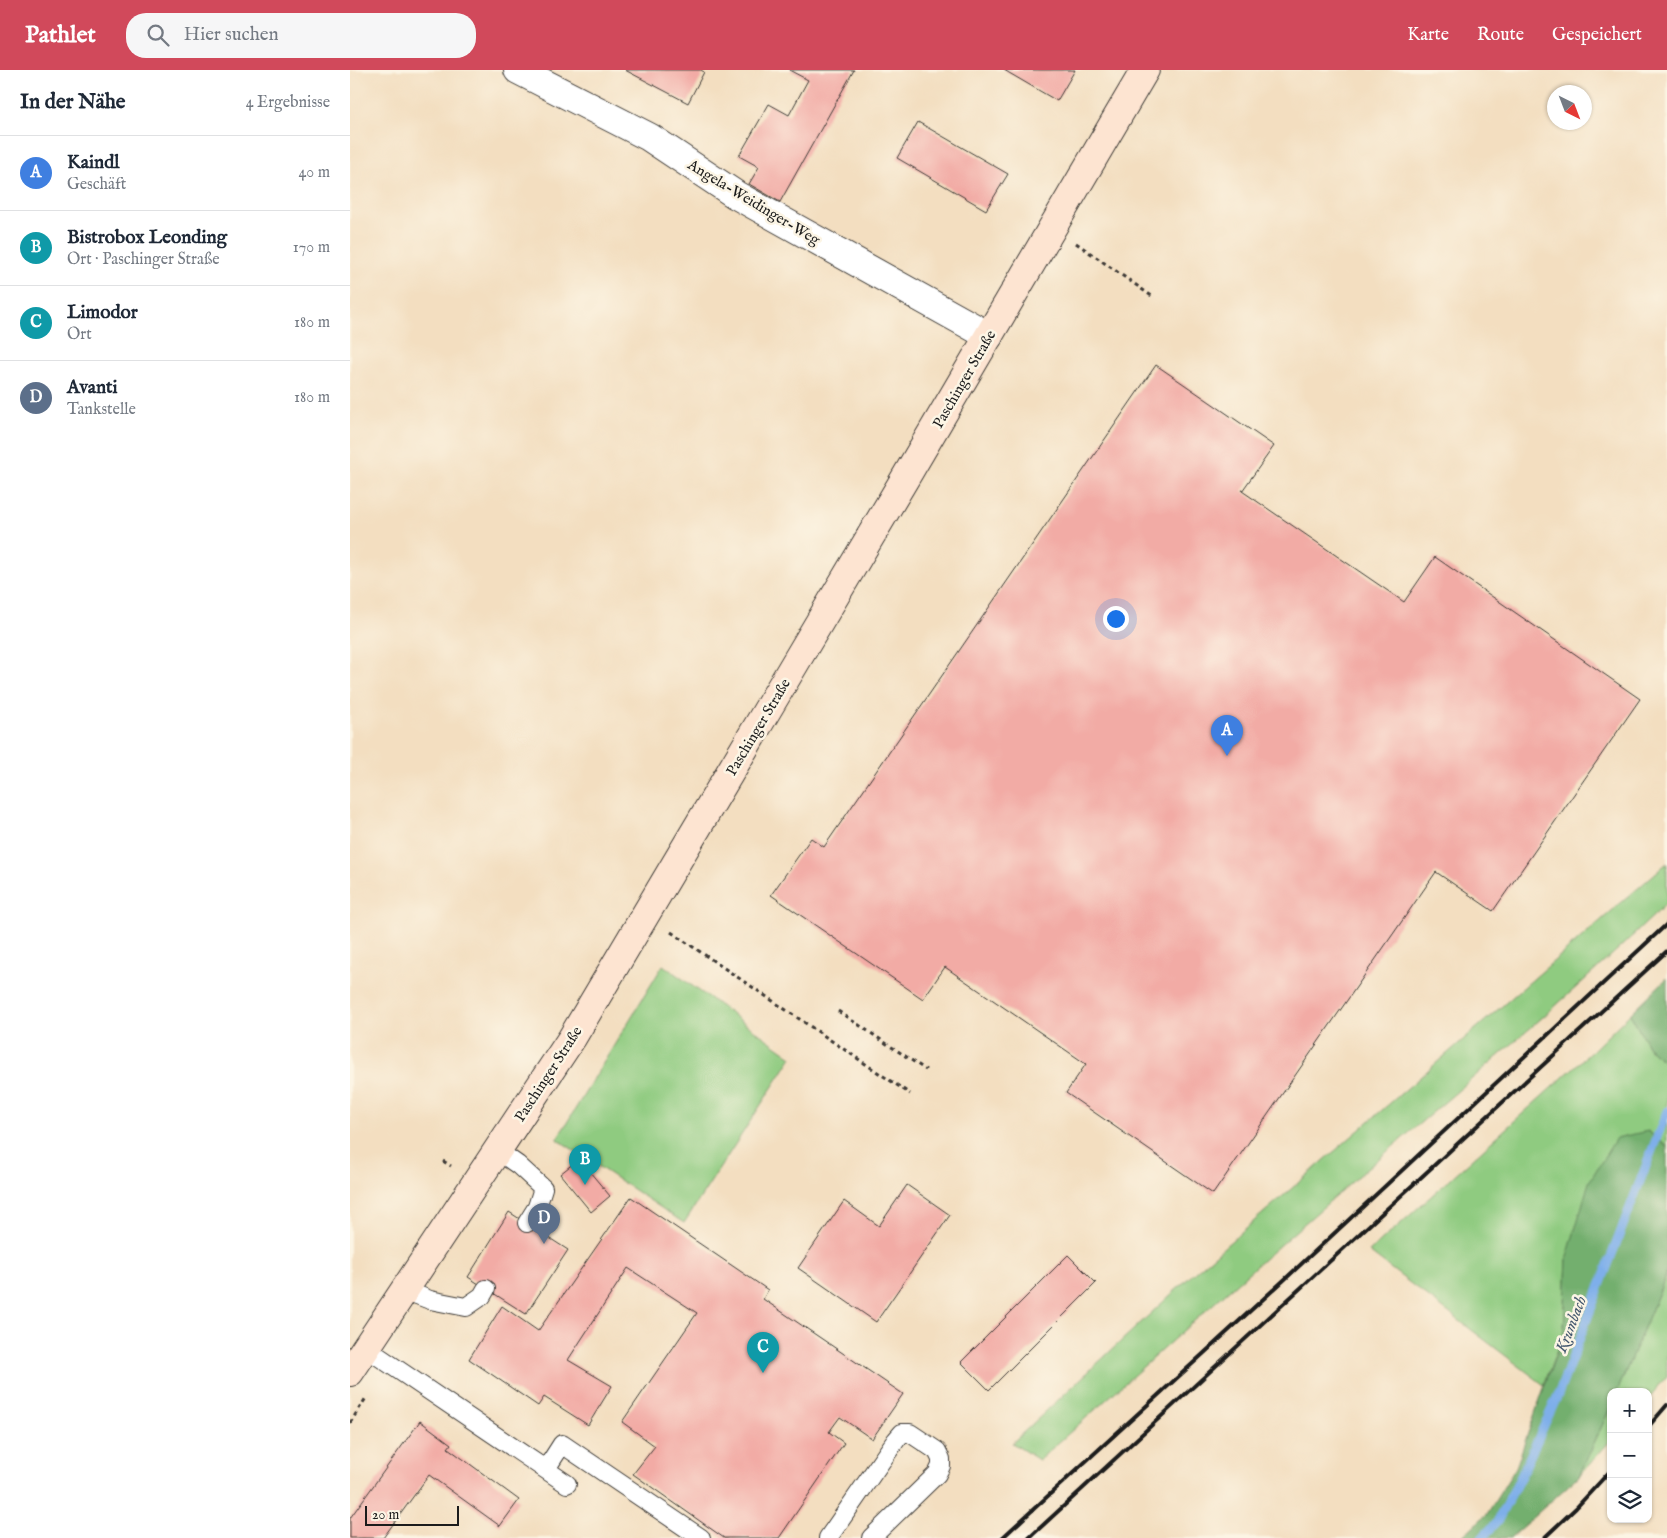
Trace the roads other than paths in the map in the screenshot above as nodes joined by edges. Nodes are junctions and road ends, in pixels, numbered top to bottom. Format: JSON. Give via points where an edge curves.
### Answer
{"nodes":[{"id":1,"x":518,"y":70,"type":"edge"},
{"id":2,"x":1145,"y":70,"type":"edge"},
{"id":3,"x":989,"y":336,"type":"junction"},
{"id":4,"x":498,"y":1151,"type":"junction"},
{"id":5,"x":527,"y":1223,"type":"dead end"},
{"id":6,"x":486,"y":1289,"type":"dead end"},
{"id":7,"x":404,"y":1290,"type":"junction"},
{"id":8,"x":366,"y":1348,"type":"junction"},
{"id":9,"x":350,"y":1372,"type":"edge"},
{"id":10,"x":546,"y":1469,"type":"junction"},
{"id":11,"x":567,"y":1484,"type":"dead end"},
{"id":12,"x":701,"y":1538,"type":"edge"},
{"id":13,"x":828,"y":1538,"type":"edge"},
{"id":14,"x":872,"y":1538,"type":"edge"}],
"edges":[{"from":1,"to":3,"type":"street","name":"Angela-Weidinger-Weg","via":[[649,138],[736,195]]},
{"from":2,"to":3,"type":"street","name":"Paschinger Straße"},
{"from":3,"to":4,"type":"street","name":"Paschinger Straße","via":[[572,1038]]},
{"from":4,"to":5,"type":"lane","via":[[542,1188],[537,1207]]},
{"from":4,"to":7,"type":"street","name":"Paschinger Straße"},
{"from":6,"to":7,"type":"lane","via":[[482,1296],[466,1307],[430,1300]]},
{"from":7,"to":8,"type":"street","name":"Paschinger Straße"},
{"from":8,"to":9,"type":"street","name":"Paschinger Straße"},
{"from":8,"to":10,"type":"lane"},
{"from":10,"to":11,"type":"lane"},
{"from":10,"to":12,"type":"lane","via":[[562,1444]]},
{"from":13,"to":14,"type":"lane","via":[[896,1440],[902,1433],[910,1433],[936,1451],[941,1466],[937,1474]]}]}
